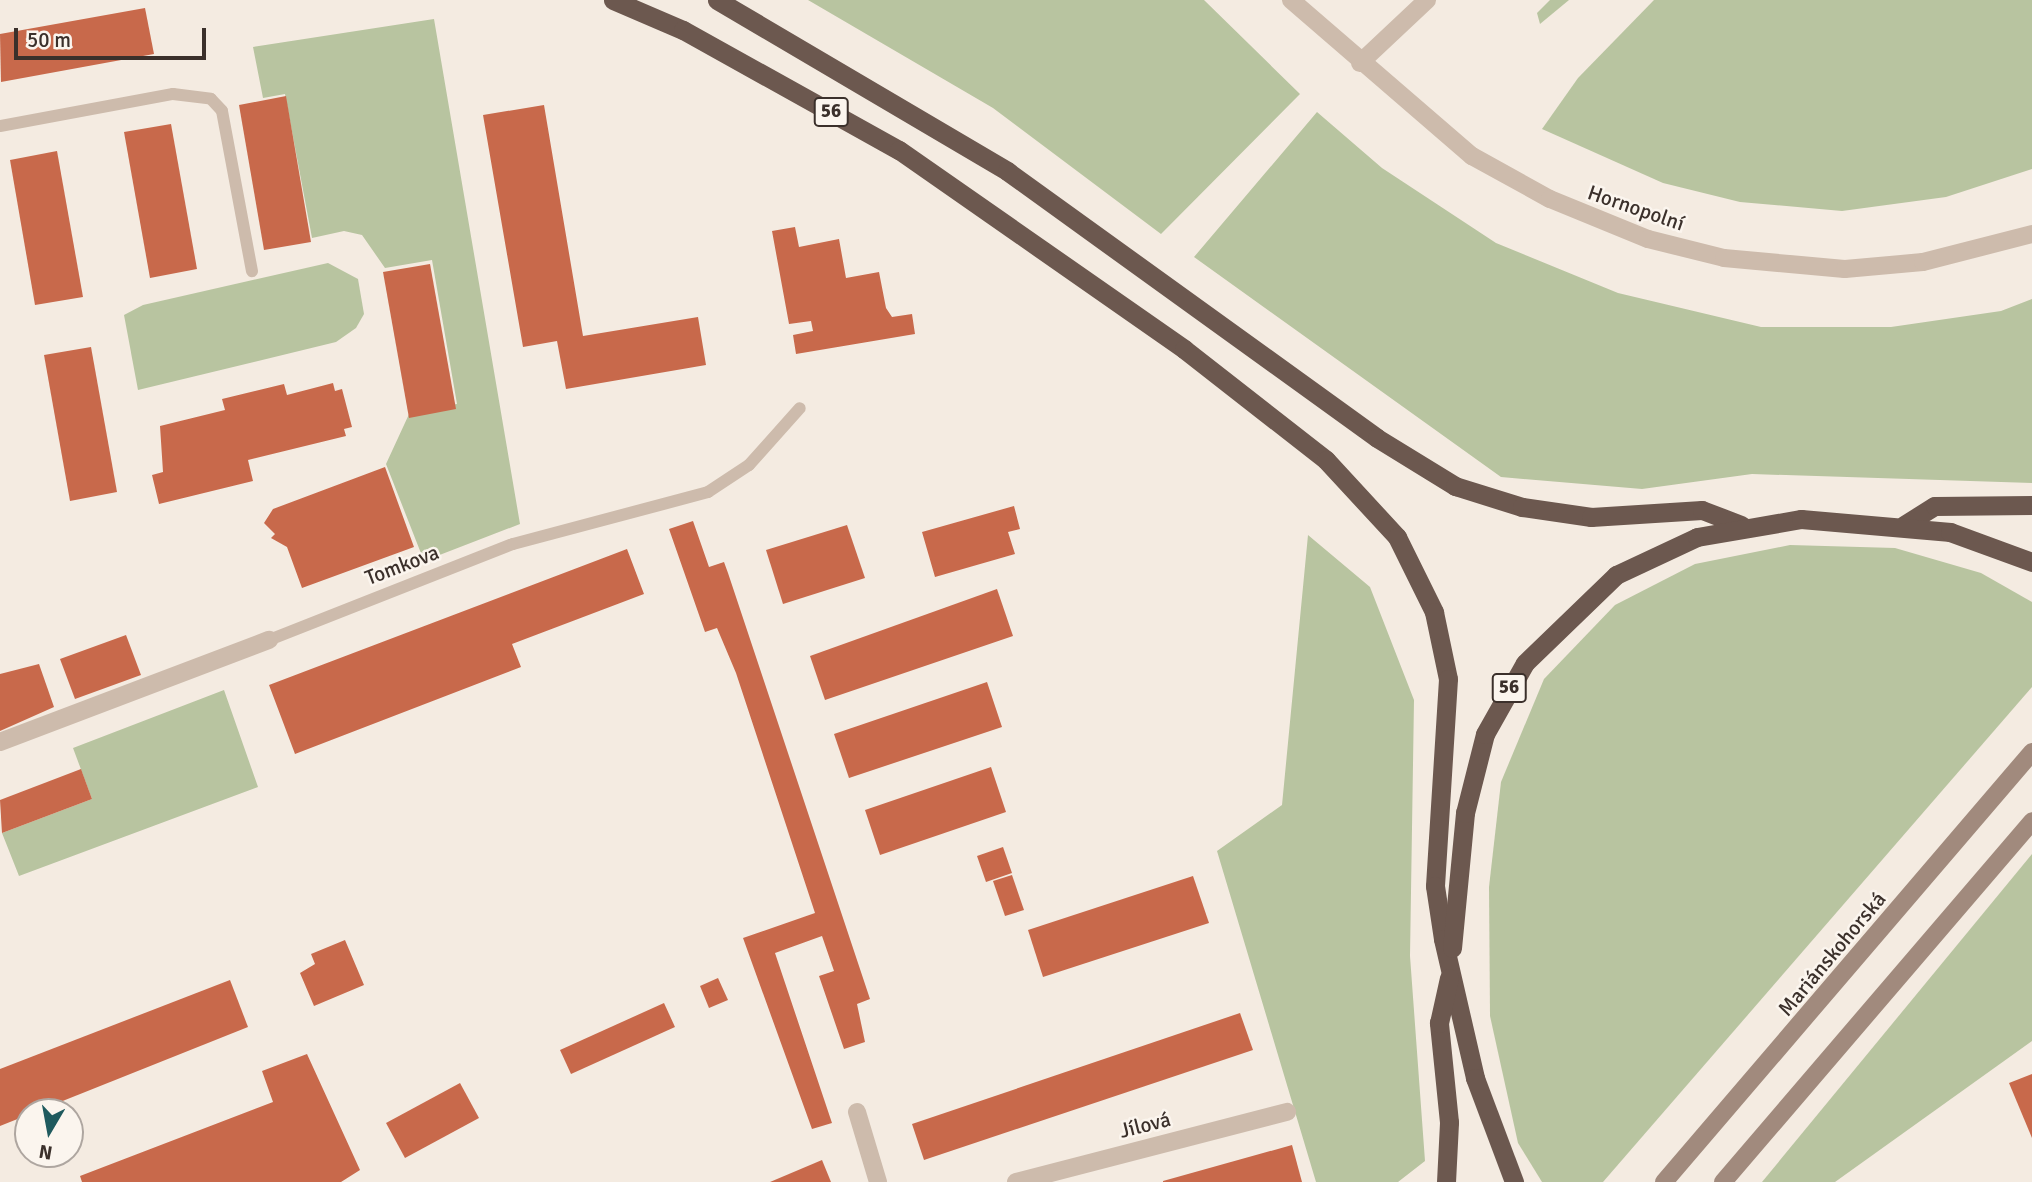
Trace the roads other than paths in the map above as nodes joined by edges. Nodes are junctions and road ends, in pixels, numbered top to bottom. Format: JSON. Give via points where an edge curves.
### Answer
{"nodes":[{"id":1,"x":613,"y":0,"type":"edge"},
{"id":2,"x":717,"y":0,"type":"edge"},
{"id":3,"x":1291,"y":0,"type":"edge"},
{"id":4,"x":1427,"y":0,"type":"edge"},
{"id":5,"x":1360,"y":63,"type":"junction"},
{"id":6,"x":0,"y":126,"type":"edge"},
{"id":7,"x":2032,"y":234,"type":"edge"},
{"id":8,"x":252,"y":271,"type":"dead end"},
{"id":9,"x":800,"y":408,"type":"dead end"},
{"id":10,"x":2032,"y":505,"type":"edge"},
{"id":11,"x":1741,"y":525,"type":"junction"},
{"id":12,"x":1904,"y":525,"type":"junction"},
{"id":13,"x":2032,"y":562,"type":"edge"},
{"id":14,"x":269,"y":640,"type":"joint"},
{"id":15,"x":0,"y":742,"type":"edge"},
{"id":16,"x":2032,"y":752,"type":"edge"},
{"id":17,"x":2032,"y":821,"type":"edge"},
{"id":18,"x":1450,"y":972,"type":"junction"},
{"id":19,"x":857,"y":1112,"type":"dead end"},
{"id":20,"x":1287,"y":1112,"type":"dead end"},
{"id":21,"x":878,"y":1182,"type":"edge"},
{"id":22,"x":1016,"y":1182,"type":"edge"},
{"id":23,"x":1446,"y":1182,"type":"edge"},
{"id":24,"x":1514,"y":1182,"type":"edge"},
{"id":25,"x":1664,"y":1182,"type":"edge"},
{"id":26,"x":1723,"y":1182,"type":"edge"}],
"edges":[{"from":1,"to":18,"type":"highway","number":"56","via":[[683,30],[899,150],[1184,349],[1364,495],[1397,537],[1434,612],[1450,713],[1435,886]]},
{"from":2,"to":11,"type":"highway","number":"56","via":[[924,117],[1377,438],[1455,486],[1522,507],[1591,517],[1702,510]]},
{"from":3,"to":5,"type":"street","name":"Hornopolní"},
{"from":4,"to":5,"type":"street"},
{"from":5,"to":7,"type":"street","name":"Hornopolní","via":[[1430,126],[1510,179],[1597,220],[1685,249],[1845,269],[1923,262]]},
{"from":6,"to":8,"type":"lane","via":[[173,94],[211,99],[222,111]]},
{"from":9,"to":14,"type":"lane","name":"Tomkova","via":[[749,465],[708,492],[513,544]]},
{"from":10,"to":12,"type":"highway","via":[[1935,506]]},
{"from":11,"to":12,"type":"highway","number":"56","via":[[1781,519]]},
{"from":11,"to":18,"type":"highway","number":"56","via":[[1697,537],[1616,575],[1551,632],[1503,698],[1485,734],[1465,813]]},
{"from":12,"to":13,"type":"highway","number":"56","via":[[1931,528]]},
{"from":14,"to":15,"type":"street","name":"Tomkova"},
{"from":16,"to":25,"type":"main road","name":"Mariánskohorská"},
{"from":17,"to":26,"type":"main road"},
{"from":18,"to":23,"type":"highway","via":[[1440,1023],[1450,1122]]},
{"from":18,"to":24,"type":"highway","number":"56","via":[[1489,1123]]},
{"from":19,"to":21,"type":"street"},
{"from":20,"to":22,"type":"street","name":"Jílová"}]}
